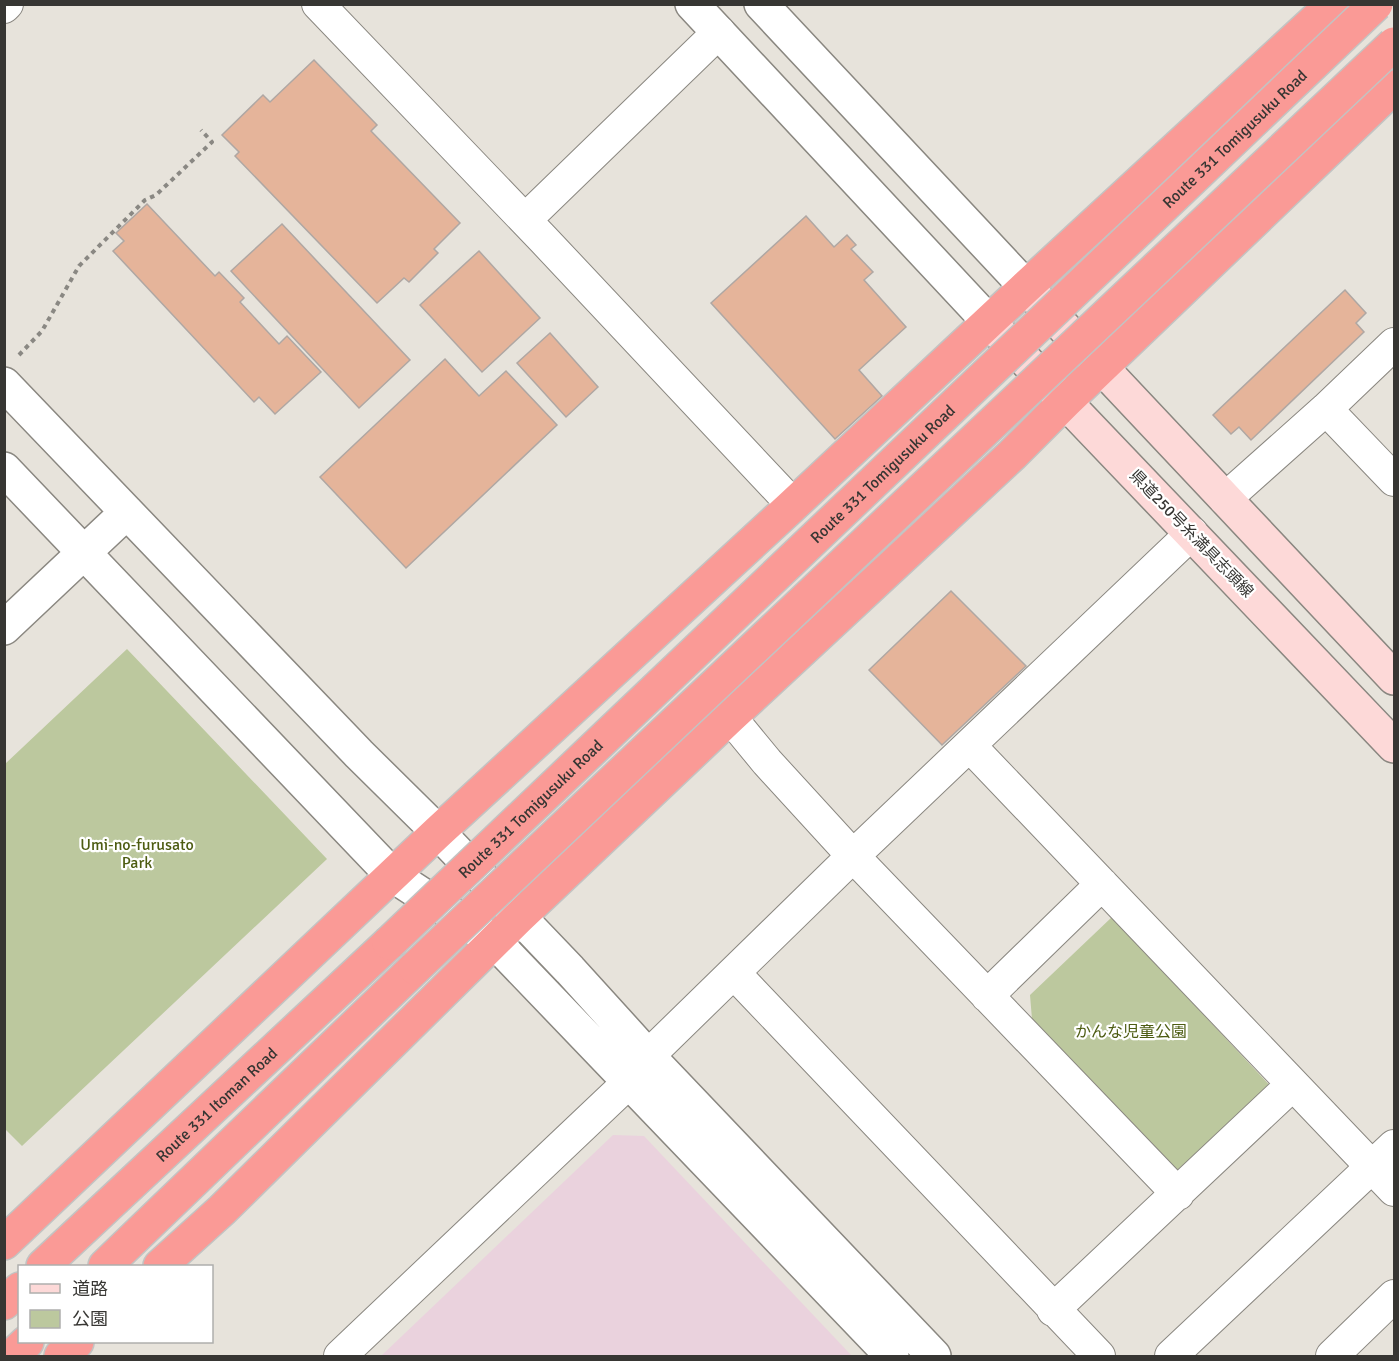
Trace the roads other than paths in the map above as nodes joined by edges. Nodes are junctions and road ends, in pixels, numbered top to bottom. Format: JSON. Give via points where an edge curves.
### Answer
{"nodes":[{"id":1,"x":318,"y":4,"type":"edge"},
{"id":2,"x":692,"y":4,"type":"edge"},
{"id":3,"x":761,"y":4,"type":"edge"},
{"id":4,"x":1333,"y":4,"type":"edge"},
{"id":5,"x":1376,"y":4,"type":"edge"},
{"id":6,"x":719,"y":32,"type":"junction"},
{"id":7,"x":1395,"y":44,"type":"edge"},
{"id":8,"x":1395,"y":87,"type":"edge"},
{"id":9,"x":525,"y":220,"type":"junction"},
{"id":10,"x":1026,"y":287,"type":"junction"},
{"id":11,"x":989,"y":322,"type":"junction"},
{"id":12,"x":1395,"y":345,"type":"edge"},
{"id":13,"x":1101,"y":367,"type":"junction"},
{"id":14,"x":4,"y":384,"type":"edge"},
{"id":15,"x":1066,"y":401,"type":"junction"},
{"id":16,"x":1326,"y":409,"type":"junction"},
{"id":17,"x":4,"y":469,"type":"edge"},
{"id":18,"x":1395,"y":480,"type":"edge"},
{"id":19,"x":1225,"y":500,"type":"junction"},
{"id":20,"x":794,"y":505,"type":"junction"},
{"id":21,"x":127,"y":512,"type":"junction"},
{"id":22,"x":1192,"y":533,"type":"junction"},
{"id":23,"x":84,"y":552,"type":"junction"},
{"id":24,"x":4,"y":628,"type":"edge"},
{"id":25,"x":1395,"y":678,"type":"edge"},
{"id":26,"x":730,"y":717,"type":"junction"},
{"id":27,"x":970,"y":746,"type":"junction"},
{"id":28,"x":1395,"y":746,"type":"edge"},
{"id":29,"x":438,"y":832,"type":"junction"},
{"id":30,"x":853,"y":856,"type":"junction"},
{"id":31,"x":392,"y":875,"type":"junction"},
{"id":32,"x":1102,"y":884,"type":"junction"},
{"id":33,"x":519,"y":917,"type":"junction"},
{"id":34,"x":495,"y":942,"type":"junction"},
{"id":35,"x":389,"y":943,"type":"joint"},
{"id":36,"x":734,"y":973,"type":"junction"},
{"id":37,"x":987,"y":996,"type":"junction"},
{"id":38,"x":639,"y":1069,"type":"junction"},
{"id":39,"x":1292,"y":1084,"type":"junction"},
{"id":40,"x":1395,"y":1146,"type":"edge"},
{"id":41,"x":1372,"y":1167,"type":"junction"},
{"id":42,"x":1395,"y":1190,"type":"edge"},
{"id":43,"x":1178,"y":1194,"type":"junction"},
{"id":44,"x":222,"y":1210,"type":"junction"},
{"id":45,"x":4,"y":1243,"type":"edge"},
{"id":46,"x":44,"y":1265,"type":"edge"},
{"id":47,"x":106,"y":1265,"type":"edge"},
{"id":48,"x":161,"y":1265,"type":"edge"},
{"id":49,"x":169,"y":1265,"type":"edge"},
{"id":50,"x":18,"y":1291,"type":"edge"},
{"id":51,"x":1395,"y":1296,"type":"edge"},
{"id":52,"x":4,"y":1303,"type":"edge"},
{"id":53,"x":1053,"y":1310,"type":"junction"},
{"id":54,"x":25,"y":1343,"type":"edge"},
{"id":55,"x":75,"y":1343,"type":"edge"},
{"id":56,"x":94,"y":1343,"type":"edge"},
{"id":57,"x":1336,"y":1355,"type":"edge"},
{"id":58,"x":12,"y":1356,"type":"edge"},
{"id":59,"x":61,"y":1356,"type":"edge"},
{"id":60,"x":82,"y":1356,"type":"edge"},
{"id":61,"x":340,"y":1356,"type":"edge"},
{"id":62,"x":892,"y":1356,"type":"edge"},
{"id":63,"x":934,"y":1356,"type":"edge"},
{"id":64,"x":1099,"y":1356,"type":"edge"},
{"id":65,"x":1172,"y":1356,"type":"edge"}],
"edges":[{"from":1,"to":9,"type":"street"},
{"from":2,"to":6,"type":"street"},
{"from":3,"to":10,"type":"street"},
{"from":4,"to":10,"type":"highway"},
{"from":5,"to":35,"type":"highway","name":"Route 331 Tomigusuku Road","bridge":true},
{"from":6,"to":9,"type":"street"},
{"from":6,"to":11,"type":"street"},
{"from":7,"to":47,"type":"highway","bridge":true,"via":[[415,968]]},
{"from":8,"to":13,"type":"highway"},
{"from":9,"to":20,"type":"street"},
{"from":10,"to":11,"type":"highway"},
{"from":10,"to":13,"type":"main road"},
{"from":11,"to":15,"type":"main road","name":"県道250号糸満具志頭線"},
{"from":11,"to":20,"type":"highway"},
{"from":12,"to":16,"type":"street"},
{"from":13,"to":15,"type":"highway"},
{"from":13,"to":19,"type":"main road"},
{"from":14,"to":21,"type":"street"},
{"from":15,"to":22,"type":"main road","name":"県道250号糸満具志頭線"},
{"from":15,"to":26,"type":"highway"},
{"from":16,"to":18,"type":"street"},
{"from":16,"to":19,"type":"street"},
{"from":17,"to":23,"type":"street"},
{"from":19,"to":25,"type":"main road"},
{"from":20,"to":29,"type":"highway"},
{"from":21,"to":23,"type":"street"},
{"from":21,"to":29,"type":"street"},
{"from":22,"to":27,"type":"street"},
{"from":22,"to":28,"type":"main road","name":"県道250号糸満具志頭線"},
{"from":23,"to":24,"type":"street"},
{"from":23,"to":31,"type":"street"},
{"from":26,"to":30,"type":"street"},
{"from":26,"to":33,"type":"highway"},
{"from":27,"to":30,"type":"street"},
{"from":27,"to":32,"type":"street"},
{"from":29,"to":31,"type":"highway"},
{"from":29,"to":33,"type":"street"},
{"from":30,"to":36,"type":"street"},
{"from":30,"to":37,"type":"street"},
{"from":31,"to":34,"type":"street"},
{"from":31,"to":45,"type":"highway"},
{"from":32,"to":37,"type":"street"},
{"from":32,"to":39,"type":"street"},
{"from":33,"to":34,"type":"highway"},
{"from":33,"to":38,"type":"street","via":[[570,970]]},
{"from":34,"to":38,"type":"street"},
{"from":34,"to":44,"type":"highway"},
{"from":35,"to":46,"type":"highway","name":"Route 331 Itoman Road"},
{"from":36,"to":38,"type":"street"},
{"from":36,"to":53,"type":"street"},
{"from":37,"to":43,"type":"street"},
{"from":38,"to":61,"type":"street"},
{"from":38,"to":62,"type":"street"},
{"from":38,"to":63,"type":"street"},
{"from":39,"to":41,"type":"street"},
{"from":39,"to":43,"type":"street"},
{"from":40,"to":41,"type":"street"},
{"from":41,"to":42,"type":"street"},
{"from":41,"to":65,"type":"street"},
{"from":43,"to":53,"type":"street"},
{"from":44,"to":48,"type":"highway"},
{"from":44,"to":49,"type":"highway"},
{"from":50,"to":52,"type":"highway"},
{"from":51,"to":57,"type":"street"},
{"from":53,"to":64,"type":"street"},
{"from":54,"to":58,"type":"highway"},
{"from":55,"to":59,"type":"highway"},
{"from":56,"to":60,"type":"highway"}]}
